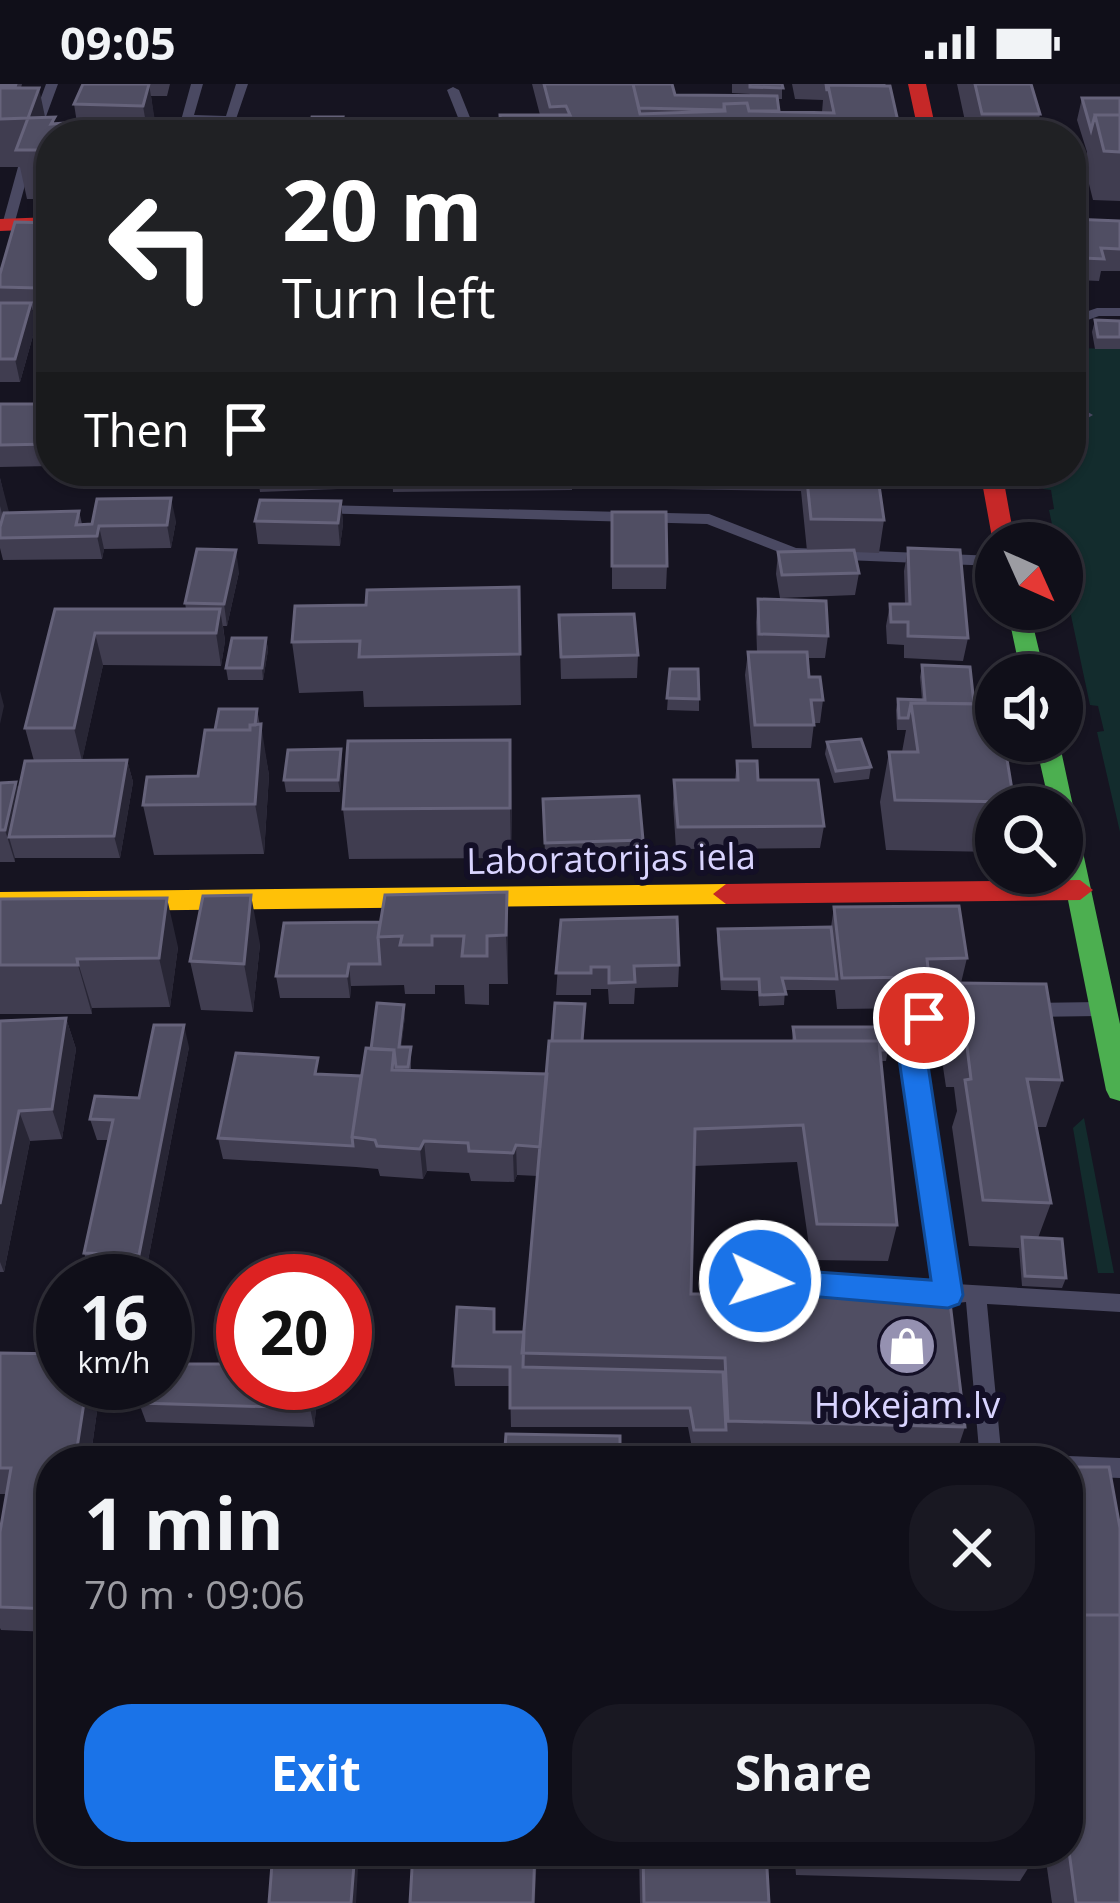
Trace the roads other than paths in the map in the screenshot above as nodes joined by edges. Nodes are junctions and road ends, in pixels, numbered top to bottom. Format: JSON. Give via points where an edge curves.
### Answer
{"nodes":[{"id":1,"x":52,"y":84,"type":"edge"},
{"id":2,"x":197,"y":84,"type":"edge"},
{"id":3,"x":242,"y":84,"type":"edge"},
{"id":4,"x":917,"y":84,"type":"edge"},
{"id":5,"x":454,"y":90,"type":"dead end"},
{"id":6,"x":20,"y":116,"type":"edge"},
{"id":7,"x":40,"y":116,"type":"junction"},
{"id":8,"x":188,"y":118,"type":"joint"},
{"id":9,"x":39,"y":120,"type":"edge"},
{"id":10,"x":465,"y":120,"type":"edge"},
{"id":11,"x":925,"y":120,"type":"edge"},
{"id":12,"x":36,"y":127,"type":"edge"},
{"id":13,"x":33,"y":136,"type":"edge"},
{"id":14,"x":24,"y":167,"type":"edge"},
{"id":15,"x":36,"y":224,"type":"edge"},
{"id":16,"x":4,"y":225,"type":"edge"},
{"id":17,"x":1120,"y":311,"type":"edge"},
{"id":18,"x":1086,"y":316,"type":"edge"},
{"id":19,"x":994,"y":486,"type":"edge"},
{"id":20,"x":308,"y":509,"type":"edge"},
{"id":21,"x":1000,"y":522,"type":"edge"},
{"id":22,"x":975,"y":560,"type":"edge"},
{"id":23,"x":975,"y":891,"type":"edge"},
{"id":24,"x":1081,"y":894,"type":"edge"},
{"id":25,"x":0,"y":902,"type":"edge"},
{"id":26,"x":1103,"y":1009,"type":"junction"},
{"id":27,"x":1120,"y":1090,"type":"edge"},
{"id":28,"x":760,"y":1281,"type":"dead end"},
{"id":29,"x":948,"y":1295,"type":"junction"},
{"id":30,"x":976,"y":1297,"type":"junction"},
{"id":31,"x":1120,"y":1304,"type":"edge"},
{"id":32,"x":990,"y":1446,"type":"edge"},
{"id":33,"x":1083,"y":1467,"type":"edge"},
{"id":34,"x":1120,"y":1468,"type":"edge"}],
"edges":[{"from":1,"to":7,"type":"lane"},
{"from":2,"to":8,"type":"lane"},
{"from":3,"to":8,"type":"lane","via":[[231,120]]},
{"from":4,"to":11,"type":"street"},
{"from":5,"to":10,"type":"lane"},
{"from":6,"to":7,"type":"lane"},
{"from":7,"to":9,"type":"lane"},
{"from":12,"to":13,"type":"lane"},
{"from":14,"to":16,"type":"lane"},
{"from":15,"to":16,"type":"street"},
{"from":17,"to":18,"type":"lane"},
{"from":19,"to":21,"type":"street"},
{"from":20,"to":22,"type":"lane","via":[[709,519],[794,553]]},
{"from":23,"to":25,"type":"street","name":"Laboratorijas iela"},
{"from":24,"to":26,"type":"street"},
{"from":26,"to":27,"type":"street"},
{"from":26,"to":29,"type":"lane","via":[[934,1011],[910,1038]]},
{"from":28,"to":29,"type":"lane"},
{"from":29,"to":30,"type":"lane"},
{"from":30,"to":31,"type":"lane"},
{"from":30,"to":32,"type":"lane"},
{"from":33,"to":34,"type":"lane"}]}
